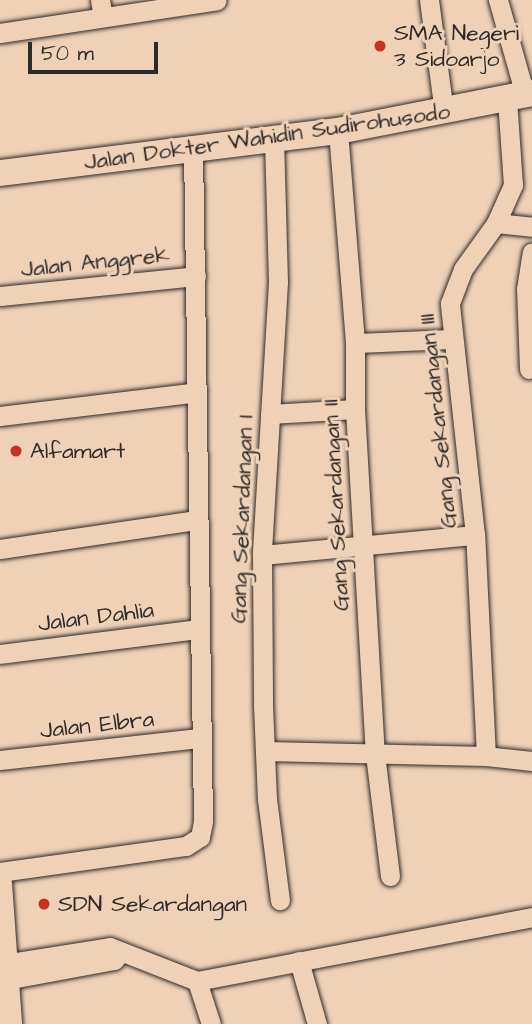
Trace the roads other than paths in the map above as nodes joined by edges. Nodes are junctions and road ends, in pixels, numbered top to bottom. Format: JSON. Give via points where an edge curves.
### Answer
{"nodes":[{"id":1,"x":212,"y":0,"type":"edge"},
{"id":2,"x":429,"y":0,"type":"edge"},
{"id":3,"x":498,"y":0,"type":"edge"},
{"id":4,"x":102,"y":9,"type":"edge"},
{"id":5,"x":0,"y":33,"type":"edge"},
{"id":6,"x":521,"y":95,"type":"edge"},
{"id":7,"x":444,"y":112,"type":"junction"},
{"id":8,"x":338,"y":131,"type":"junction"},
{"id":9,"x":274,"y":139,"type":"junction"},
{"id":10,"x":193,"y":149,"type":"junction"},
{"id":11,"x":0,"y":173,"type":"edge"},
{"id":12,"x":496,"y":223,"type":"junction"},
{"id":13,"x":532,"y":227,"type":"edge"},
{"id":14,"x":532,"y":252,"type":"edge"},
{"id":15,"x":195,"y":276,"type":"junction"},
{"id":16,"x":0,"y":296,"type":"edge"},
{"id":17,"x":452,"y":339,"type":"junction"},
{"id":18,"x":355,"y":343,"type":"junction"},
{"id":19,"x":529,"y":369,"type":"dead end"},
{"id":20,"x":197,"y":392,"type":"junction"},
{"id":21,"x":355,"y":409,"type":"junction"},
{"id":22,"x":270,"y":414,"type":"junction"},
{"id":23,"x":0,"y":416,"type":"edge"},
{"id":24,"x":197,"y":520,"type":"junction"},
{"id":25,"x":475,"y":535,"type":"junction"},
{"id":26,"x":363,"y":548,"type":"junction"},
{"id":27,"x":0,"y":549,"type":"edge"},
{"id":28,"x":262,"y":555,"type":"junction"},
{"id":29,"x":199,"y":629,"type":"junction"},
{"id":30,"x":0,"y":654,"type":"edge"},
{"id":31,"x":199,"y":738,"type":"junction"},
{"id":32,"x":265,"y":751,"type":"junction"},
{"id":33,"x":375,"y":754,"type":"junction"},
{"id":34,"x":486,"y":756,"type":"junction"},
{"id":35,"x":0,"y":760,"type":"edge"},
{"id":36,"x":532,"y":761,"type":"edge"},
{"id":37,"x":0,"y":873,"type":"edge"},
{"id":38,"x":390,"y":876,"type":"dead end"},
{"id":39,"x":0,"y":883,"type":"edge"},
{"id":40,"x":280,"y":900,"type":"dead end"},
{"id":41,"x":532,"y":917,"type":"edge"},
{"id":42,"x":299,"y":961,"type":"junction"},
{"id":43,"x":5,"y":972,"type":"junction"},
{"id":44,"x":197,"y":981,"type":"junction"},
{"id":45,"x":10,"y":1024,"type":"edge"},
{"id":46,"x":211,"y":1024,"type":"edge"},
{"id":47,"x":317,"y":1024,"type":"edge"}],
"edges":[{"from":1,"to":4,"type":"street"},
{"from":2,"to":7,"type":"street"},
{"from":3,"to":6,"type":"street","name":"Gang Sekardangan III"},
{"from":4,"to":5,"type":"street"},
{"from":6,"to":7,"type":"main road","name":"Jalan Dokter Wahidin Sudirohusodo"},
{"from":6,"to":12,"type":"street","name":"Gang Sekardangan III","via":[[513,186]]},
{"from":7,"to":8,"type":"main road","name":"Jalan Dokter Wahidin Sudirohusodo"},
{"from":8,"to":9,"type":"main road","name":"Jalan Dokter Wahidin Sudirohusodo"},
{"from":8,"to":18,"type":"street","name":"Gang Sekardangan II"},
{"from":9,"to":10,"type":"main road","name":"Jalan Dokter Wahidin Sudirohusodo"},
{"from":9,"to":22,"type":"street","name":"Gang Sekardangan I","via":[[278,282]]},
{"from":10,"to":11,"type":"main road","name":"Jalan Dokter Wahidin Sudirohusodo"},
{"from":10,"to":15,"type":"street"},
{"from":12,"to":13,"type":"street"},
{"from":12,"to":17,"type":"street","name":"Gang Sekardangan III","via":[[455,284]]},
{"from":14,"to":19,"type":"street","via":[[526,289]]},
{"from":15,"to":16,"type":"street","name":"Jalan Anggrek"},
{"from":15,"to":20,"type":"street"},
{"from":17,"to":18,"type":"street"},
{"from":17,"to":25,"type":"street","name":"Gang Sekardangan III"},
{"from":18,"to":21,"type":"street","name":"Gang Sekardangan II"},
{"from":20,"to":23,"type":"street"},
{"from":20,"to":24,"type":"street"},
{"from":21,"to":22,"type":"street"},
{"from":21,"to":26,"type":"street","name":"Gang Sekardangan II"},
{"from":22,"to":28,"type":"street","name":"Gang Sekardangan I"},
{"from":24,"to":27,"type":"street"},
{"from":24,"to":29,"type":"street"},
{"from":25,"to":26,"type":"street"},
{"from":25,"to":34,"type":"street","name":"Gang Sekardangan III"},
{"from":26,"to":28,"type":"street"},
{"from":26,"to":33,"type":"street","name":"Gang Sekardangan II"},
{"from":28,"to":32,"type":"street","name":"Gang Sekardangan I"},
{"from":29,"to":30,"type":"street","name":"Jalan Dahlia"},
{"from":29,"to":31,"type":"street"},
{"from":31,"to":35,"type":"street","name":"Jalan Elbra"},
{"from":31,"to":37,"type":"street","via":[[200,837],[186,846]]},
{"from":32,"to":33,"type":"street"},
{"from":32,"to":40,"type":"street","name":"Gang Sekardangan I"},
{"from":33,"to":34,"type":"street"},
{"from":33,"to":38,"type":"street","name":"Gang Sekardangan II"},
{"from":34,"to":36,"type":"street"},
{"from":39,"to":43,"type":"street"},
{"from":41,"to":42,"type":"street"},
{"from":42,"to":44,"type":"street"},
{"from":42,"to":47,"type":"street"},
{"from":43,"to":44,"type":"street","via":[[110,947]]},
{"from":43,"to":45,"type":"street"},
{"from":44,"to":46,"type":"street"}]}
